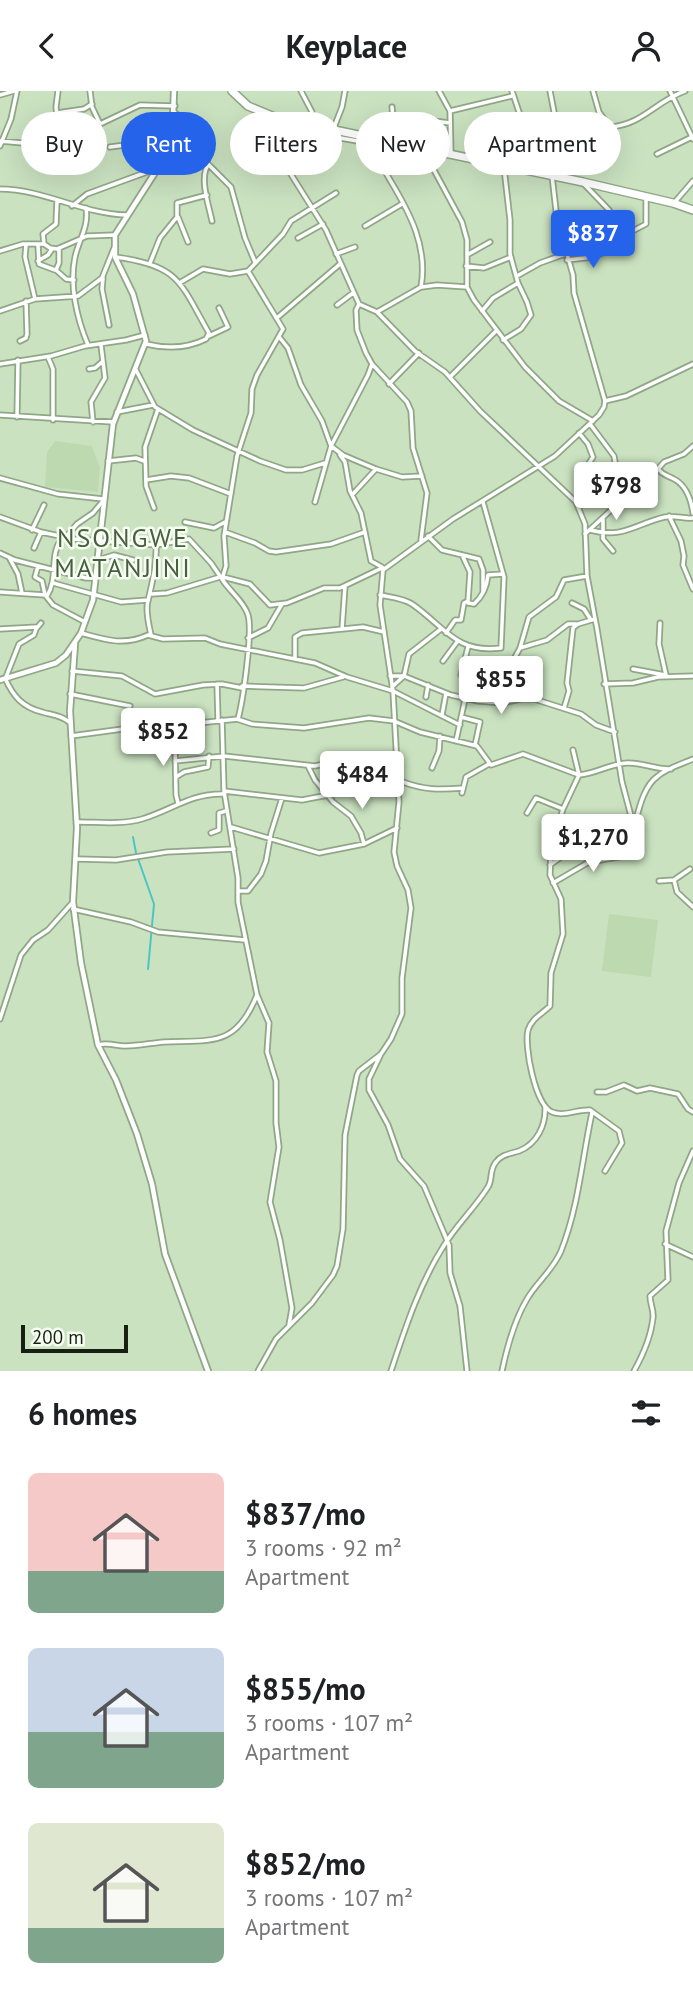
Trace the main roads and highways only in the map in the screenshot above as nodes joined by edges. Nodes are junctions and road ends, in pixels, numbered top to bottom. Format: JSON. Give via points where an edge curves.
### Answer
{"nodes":[{"id":1,"x":232,"y":91,"type":"edge"},
{"id":2,"x":693,"y":210,"type":"edge"}],
"edges":[{"from":1,"to":2,"type":"highway","via":[[261,113]]}]}
